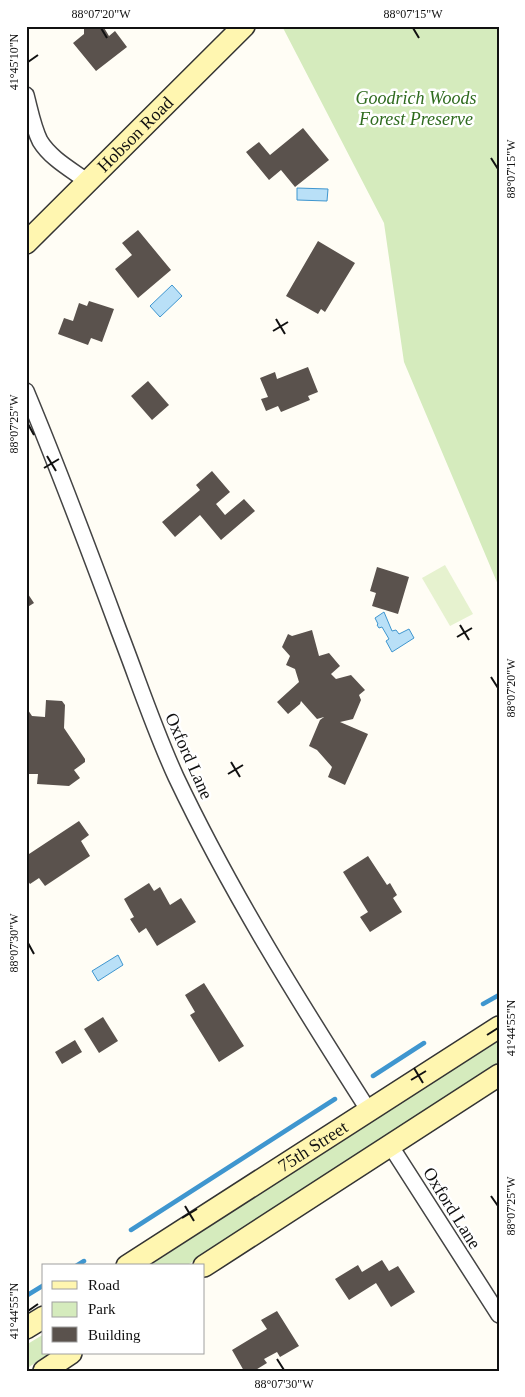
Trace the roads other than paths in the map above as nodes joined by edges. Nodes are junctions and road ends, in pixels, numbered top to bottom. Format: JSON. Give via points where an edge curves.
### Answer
{"nodes":[{"id":1,"x":244,"y":26,"type":"edge"},
{"id":2,"x":26,"y":95,"type":"edge"},
{"id":3,"x":88,"y":182,"type":"junction"},
{"id":4,"x":26,"y":243,"type":"edge"},
{"id":5,"x":26,"y":391,"type":"edge"},
{"id":6,"x":499,"y":1026,"type":"edge"},
{"id":7,"x":499,"y":1074,"type":"edge"},
{"id":8,"x":369,"y":1111,"type":"junction"},
{"id":9,"x":390,"y":1145,"type":"junction"},
{"id":10,"x":130,"y":1264,"type":"edge"},
{"id":11,"x":205,"y":1265,"type":"edge"},
{"id":12,"x":499,"y":1316,"type":"edge"},
{"id":13,"x":42,"y":1318,"type":"edge"},
{"id":14,"x":26,"y":1328,"type":"edge"},
{"id":15,"x":70,"y":1354,"type":"edge"},
{"id":16,"x":44,"y":1371,"type":"edge"}],
"edges":[{"from":1,"to":3,"type":"main road","name":"Hobson Road"},
{"from":2,"to":3,"type":"street","via":[[36,132],[45,147]]},
{"from":3,"to":4,"type":"main road","name":"Hobson Road"},
{"from":5,"to":8,"type":"street","name":"Oxford Lane","via":[[176,777],[246,910],[320,1036]]},
{"from":6,"to":8,"type":"main road","name":"75th Street"},
{"from":7,"to":9,"type":"main road"},
{"from":8,"to":10,"type":"main road","name":"75th Street"},
{"from":9,"to":11,"type":"main road"},
{"from":9,"to":12,"type":"street","name":"Oxford Lane"},
{"from":13,"to":14,"type":"main road"},
{"from":15,"to":16,"type":"main road"}]}
